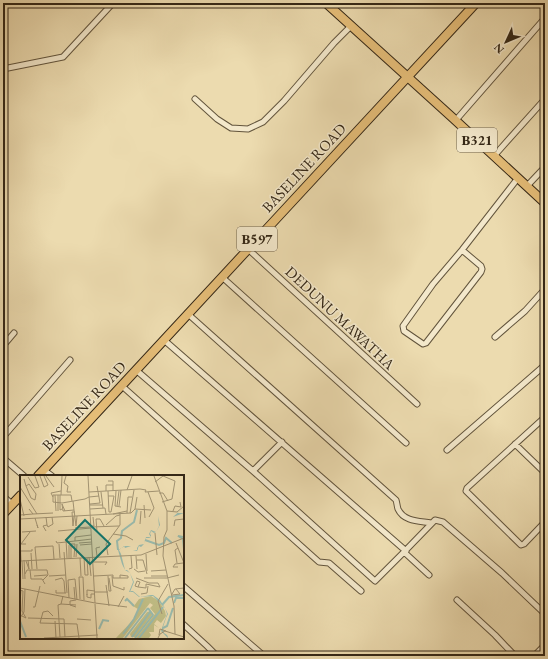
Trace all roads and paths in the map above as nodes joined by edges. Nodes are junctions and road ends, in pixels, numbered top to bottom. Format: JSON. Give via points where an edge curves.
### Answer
{"nodes":[{"id":1,"x":113,"y":3,"type":"edge"},
{"id":2,"x":326,"y":3,"type":"edge"},
{"id":3,"x":476,"y":3,"type":"edge"},
{"id":4,"x":545,"y":18,"type":"edge"},
{"id":5,"x":351,"y":26,"type":"junction"},
{"id":6,"x":3,"y":69,"type":"edge"},
{"id":7,"x":408,"y":76,"type":"junction"},
{"id":8,"x":545,"y":99,"type":"edge"},
{"id":9,"x":195,"y":100,"type":"dead end"},
{"id":10,"x":456,"y":120,"type":"junction"},
{"id":11,"x":494,"y":156,"type":"junction"},
{"id":12,"x":545,"y":167,"type":"edge"},
{"id":13,"x":518,"y":178,"type":"junction"},
{"id":14,"x":527,"y":186,"type":"junction"},
{"id":15,"x":545,"y":203,"type":"edge"},
{"id":16,"x":248,"y":249,"type":"junction"},
{"id":17,"x":462,"y":250,"type":"junction"},
{"id":18,"x":222,"y":277,"type":"junction"},
{"id":19,"x":545,"y":289,"type":"edge"},
{"id":20,"x":188,"y":314,"type":"junction"},
{"id":21,"x":14,"y":333,"type":"dead end"},
{"id":22,"x":495,"y":337,"type":"dead end"},
{"id":23,"x":164,"y":340,"type":"junction"},
{"id":24,"x":3,"y":346,"type":"edge"},
{"id":25,"x":70,"y":360,"type":"dead end"},
{"id":26,"x":545,"y":365,"type":"edge"},
{"id":27,"x":136,"y":370,"type":"junction"},
{"id":28,"x":122,"y":386,"type":"junction"},
{"id":29,"x":417,"y":404,"type":"dead end"},
{"id":30,"x":545,"y":417,"type":"edge"},
{"id":31,"x":540,"y":421,"type":"junction"},
{"id":32,"x":545,"y":426,"type":"edge"},
{"id":33,"x":3,"y":437,"type":"edge"},
{"id":34,"x":282,"y":442,"type":"junction"},
{"id":35,"x":406,"y":443,"type":"dead end"},
{"id":36,"x":515,"y":444,"type":"junction"},
{"id":37,"x":447,"y":450,"type":"dead end"},
{"id":38,"x":3,"y":458,"type":"edge"},
{"id":39,"x":44,"y":470,"type":"junction"},
{"id":40,"x":253,"y":471,"type":"junction"},
{"id":41,"x":545,"y":473,"type":"edge"},
{"id":42,"x":23,"y":475,"type":"edge"},
{"id":43,"x":39,"y":475,"type":"edge"},
{"id":44,"x":51,"y":475,"type":"edge"},
{"id":45,"x":20,"y":495,"type":"edge"},
{"id":46,"x":3,"y":496,"type":"edge"},
{"id":47,"x":12,"y":504,"type":"junction"},
{"id":48,"x":3,"y":514,"type":"edge"},
{"id":49,"x":545,"y":522,"type":"edge"},
{"id":50,"x":431,"y":523,"type":"junction"},
{"id":51,"x":405,"y":552,"type":"junction"},
{"id":52,"x":429,"y":575,"type":"dead end"},
{"id":53,"x":184,"y":587,"type":"edge"},
{"id":54,"x":361,"y":592,"type":"dead end"},
{"id":55,"x":457,"y":600,"type":"dead end"},
{"id":56,"x":545,"y":614,"type":"edge"},
{"id":57,"x":184,"y":625,"type":"edge"},
{"id":58,"x":545,"y":645,"type":"edge"},
{"id":59,"x":3,"y":654,"type":"edge"},
{"id":60,"x":5,"y":656,"type":"edge"},
{"id":61,"x":217,"y":656,"type":"edge"},
{"id":62,"x":264,"y":656,"type":"edge"},
{"id":63,"x":515,"y":656,"type":"edge"},
{"id":64,"x":534,"y":656,"type":"edge"}],
"edges":[{"from":1,"to":6,"type":"street","via":[[63,57]]},
{"from":2,"to":5,"type":"main road","number":"B321"},
{"from":3,"to":7,"type":"main road","name":"BASELINE ROAD","number":"B597"},
{"from":4,"to":10,"type":"street"},
{"from":5,"to":7,"type":"main road","number":"B321"},
{"from":5,"to":9,"type":"street","via":[[263,122],[248,129],[231,128]]},
{"from":7,"to":10,"type":"main road","number":"B321"},
{"from":7,"to":16,"type":"main road","name":"BASELINE ROAD","number":"B597"},
{"from":8,"to":11,"type":"street"},
{"from":10,"to":11,"type":"main road","number":"B321"},
{"from":11,"to":13,"type":"main road","number":"B321"},
{"from":12,"to":14,"type":"street"},
{"from":13,"to":14,"type":"main road","number":"B321"},
{"from":13,"to":17,"type":"street"},
{"from":14,"to":15,"type":"main road","number":"B321"},
{"from":16,"to":18,"type":"main road","name":"BASELINE ROAD","number":"B597"},
{"from":16,"to":29,"type":"street","name":"DEDUNU MAWATHA"},
{"from":17,"to":17,"type":"street","via":[[433,284],[403,326],[404,331],[423,344],[481,272],[481,266]]},
{"from":18,"to":20,"type":"main road","name":"BASELINE ROAD","number":"B597"},
{"from":18,"to":35,"type":"street"},
{"from":19,"to":22,"type":"street"},
{"from":20,"to":23,"type":"main road","name":"BASELINE ROAD","number":"B597"},
{"from":20,"to":50,"type":"street","via":[[396,500],[403,516]]},
{"from":21,"to":24,"type":"street"},
{"from":23,"to":27,"type":"main road","name":"BASELINE ROAD","number":"B597"},
{"from":23,"to":34,"type":"street"},
{"from":25,"to":33,"type":"street"},
{"from":26,"to":37,"type":"street"},
{"from":27,"to":28,"type":"main road","name":"BASELINE ROAD","number":"B597"},
{"from":27,"to":40,"type":"street"},
{"from":28,"to":39,"type":"main road","name":"BASELINE ROAD","number":"B597"},
{"from":28,"to":54,"type":"street","via":[[319,562],[329,563]]},
{"from":30,"to":31,"type":"street"},
{"from":31,"to":32,"type":"street"},
{"from":31,"to":36,"type":"street"},
{"from":34,"to":40,"type":"street"},
{"from":34,"to":51,"type":"street"},
{"from":36,"to":41,"type":"street"},
{"from":36,"to":49,"type":"street","via":[[466,491],[521,545]]},
{"from":38,"to":42,"type":"street"},
{"from":39,"to":43,"type":"main road","name":"BASELINE ROAD","number":"B597"},
{"from":39,"to":44,"type":"street"},
{"from":40,"to":51,"type":"street","via":[[375,581]]},
{"from":45,"to":47,"type":"main road"},
{"from":46,"to":47,"type":"street"},
{"from":47,"to":48,"type":"main road"},
{"from":50,"to":51,"type":"street"},
{"from":50,"to":56,"type":"street","via":[[435,520],[443,522]]},
{"from":51,"to":52,"type":"street"},
{"from":53,"to":62,"type":"street"},
{"from":55,"to":63,"type":"street"},
{"from":57,"to":61,"type":"street"},
{"from":58,"to":64,"type":"street"},
{"from":59,"to":60,"type":"street"}]}
